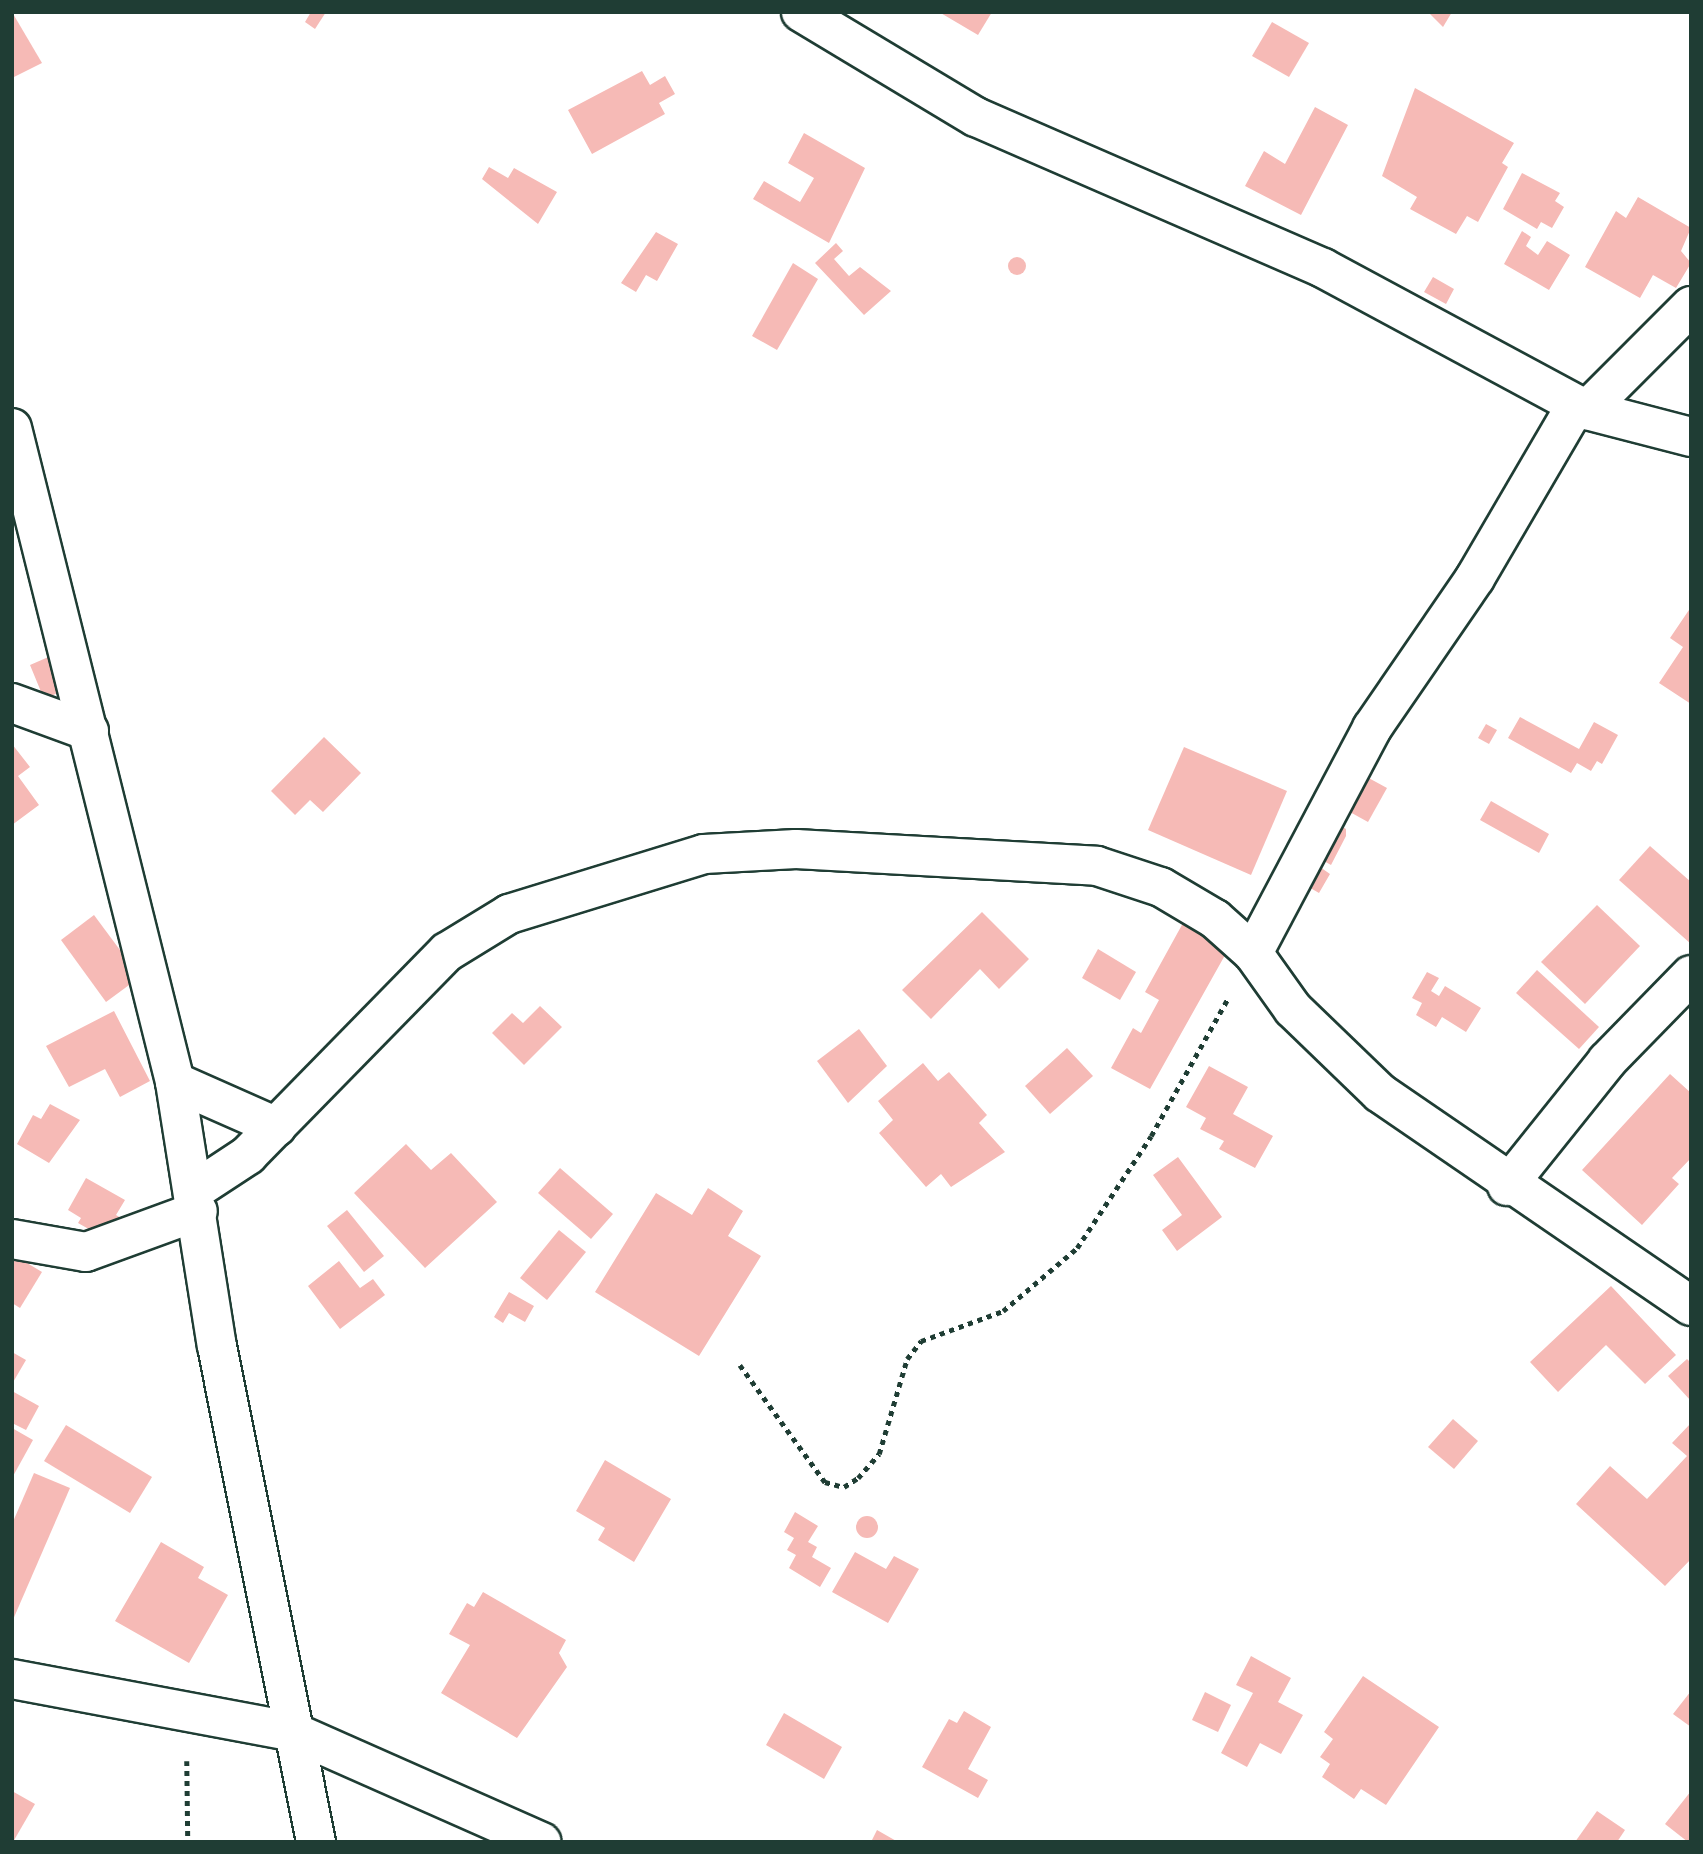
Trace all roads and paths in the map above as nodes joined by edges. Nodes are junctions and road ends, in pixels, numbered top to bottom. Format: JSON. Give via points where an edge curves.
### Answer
{"nodes":[{"id":1,"x":801,"y":12,"type":"edge"},
{"id":2,"x":1691,"y":306,"type":"edge"},
{"id":3,"x":1581,"y":408,"type":"junction"},
{"id":4,"x":12,"y":428,"type":"edge"},
{"id":5,"x":1691,"y":437,"type":"edge"},
{"id":6,"x":12,"y":703,"type":"edge"},
{"id":7,"x":89,"y":731,"type":"junction"},
{"id":8,"x":1253,"y":953,"type":"junction"},
{"id":9,"x":1691,"y":975,"type":"edge"},
{"id":10,"x":175,"y":1082,"type":"junction"},
{"id":11,"x":276,"y":1126,"type":"junction"},
{"id":12,"x":1507,"y":1186,"type":"junction"},
{"id":13,"x":197,"y":1201,"type":"junction"},
{"id":14,"x":12,"y":1239,"type":"edge"},
{"id":15,"x":1691,"y":1306,"type":"edge"},
{"id":16,"x":740,"y":1365,"type":"dead end"},
{"id":17,"x":12,"y":1679,"type":"edge"},
{"id":18,"x":185,"y":1711,"type":"junction"},
{"id":19,"x":292,"y":1731,"type":"junction"},
{"id":20,"x":188,"y":1842,"type":"edge"},
{"id":21,"x":316,"y":1842,"type":"edge"},
{"id":22,"x":542,"y":1842,"type":"edge"}],
"edges":[{"from":1,"to":3,"type":"street","via":[[976,117],[1323,268]]},
{"from":2,"to":3,"type":"street"},
{"from":3,"to":5,"type":"street"},
{"from":3,"to":8,"type":"street","via":[[1482,566],[1372,728]]},
{"from":4,"to":7,"type":"street"},
{"from":6,"to":7,"type":"street"},
{"from":7,"to":10,"type":"street"},
{"from":8,"to":11,"type":"street","via":[[1215,919],[1161,887],[1097,866],[796,849],[704,854],[509,914],[447,952]]},
{"from":8,"to":12,"type":"street","via":[[1293,1009],[1380,1093]]},
{"from":8,"to":16,"type":"path","via":[[1151,1136],[1077,1248],[1003,1311],[921,1340],[907,1359],[879,1454],[858,1478],[844,1487],[825,1482]]},
{"from":9,"to":12,"type":"street","via":[[1607,1061]]},
{"from":10,"to":11,"type":"street"},
{"from":10,"to":13,"type":"street"},
{"from":11,"to":13,"type":"street"},
{"from":12,"to":15,"type":"street"},
{"from":13,"to":14,"type":"street","via":[[86,1252]]},
{"from":13,"to":19,"type":"street","via":[[217,1346]]},
{"from":17,"to":18,"type":"street"},
{"from":18,"to":19,"type":"street"},
{"from":18,"to":20,"type":"path"},
{"from":19,"to":21,"type":"street"},
{"from":19,"to":22,"type":"street"}]}
